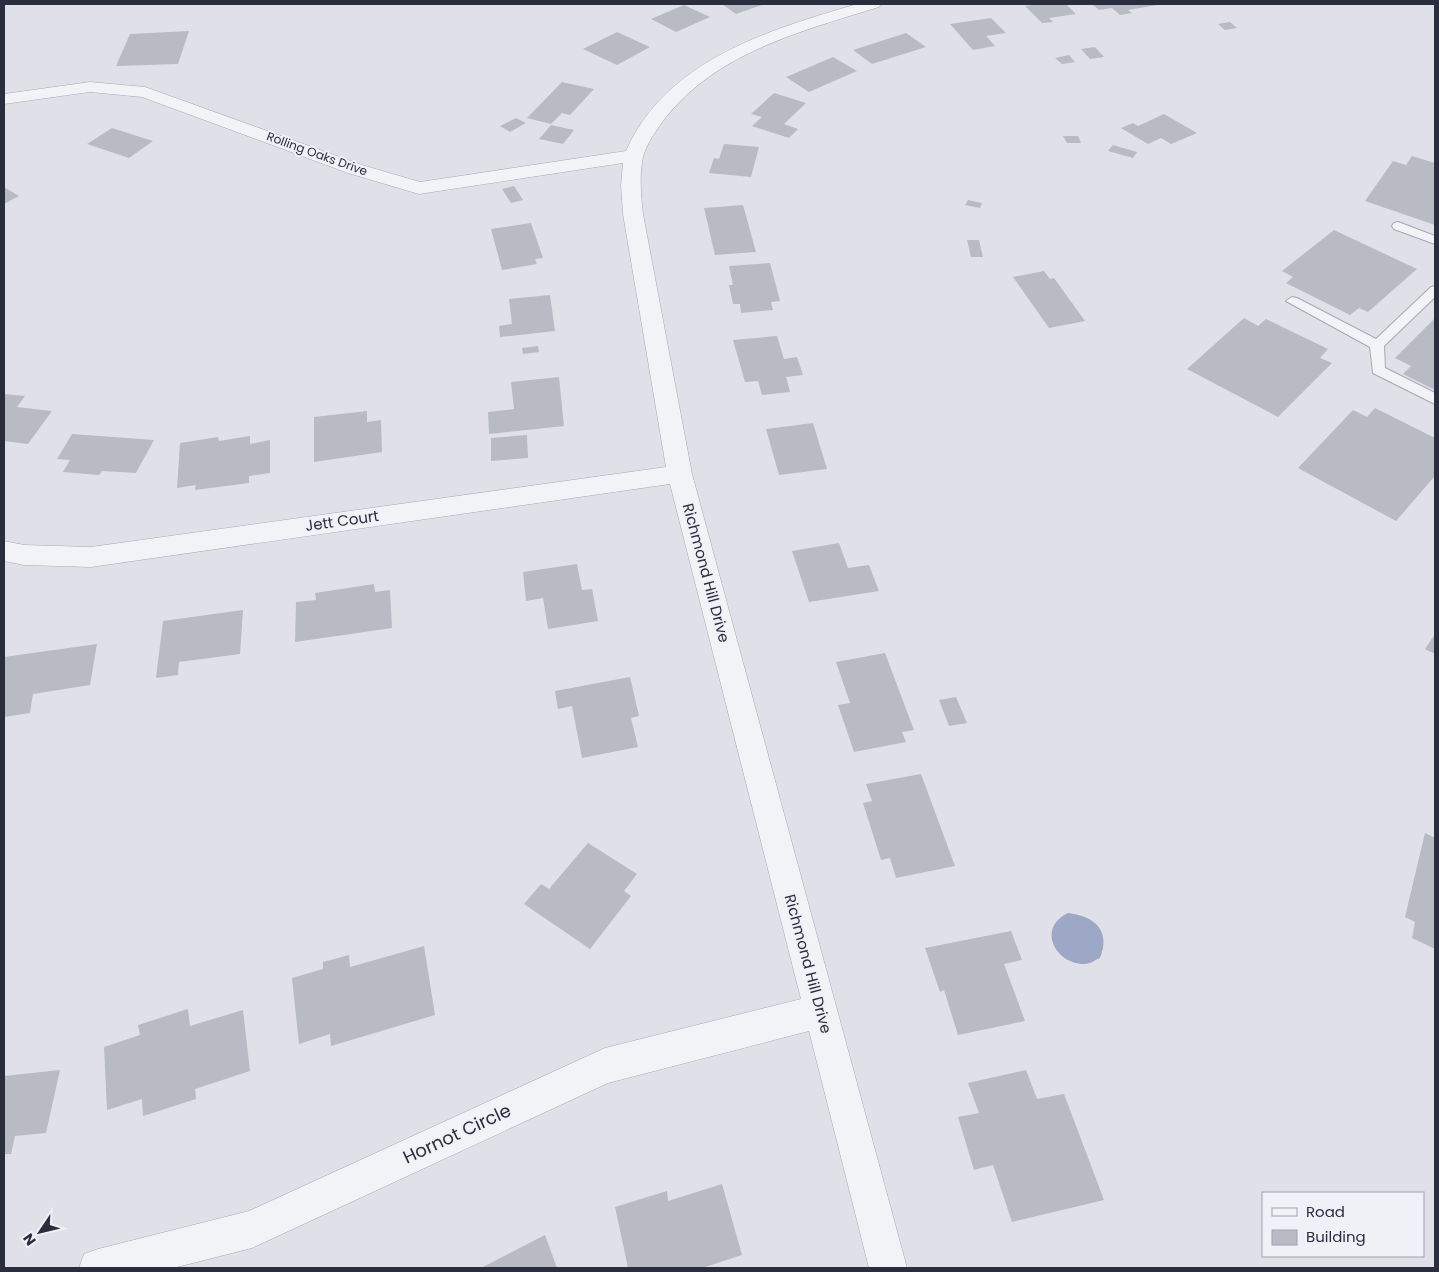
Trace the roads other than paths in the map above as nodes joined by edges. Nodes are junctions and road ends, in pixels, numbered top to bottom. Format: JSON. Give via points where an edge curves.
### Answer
{"nodes":[{"id":1,"x":874,"y":4,"type":"edge"},
{"id":2,"x":4,"y":99,"type":"edge"},
{"id":3,"x":634,"y":156,"type":"junction"},
{"id":4,"x":1398,"y":226,"type":"dead end"},
{"id":5,"x":1435,"y":240,"type":"edge"},
{"id":6,"x":1435,"y":290,"type":"edge"},
{"id":7,"x":1292,"y":301,"type":"dead end"},
{"id":8,"x":1377,"y":346,"type":"junction"},
{"id":9,"x":1434,"y":399,"type":"edge"},
{"id":10,"x":680,"y":474,"type":"junction"},
{"id":11,"x":4,"y":551,"type":"edge"},
{"id":12,"x":820,"y":1011,"type":"junction"},
{"id":13,"x":98,"y":1268,"type":"edge"},
{"id":14,"x":888,"y":1268,"type":"edge"}],
"edges":[{"from":1,"to":3,"type":"street","name":"Richmond Hill Drive","via":[[807,24],[733,54],[685,84],[662,108]]},
{"from":2,"to":3,"type":"street","name":"Rolling Oaks Drive","via":[[90,88],[145,92],[355,169],[419,188]]},
{"from":3,"to":10,"type":"street","name":"Richmond Hill Drive","via":[[630,182],[633,214]]},
{"from":4,"to":5,"type":"lane"},
{"from":6,"to":8,"type":"lane"},
{"from":7,"to":8,"type":"lane"},
{"from":8,"to":9,"type":"lane","via":[[1378,370]]},
{"from":10,"to":11,"type":"street","name":"Jett Court","via":[[91,557],[24,555]]},
{"from":10,"to":12,"type":"street","name":"Richmond Hill Drive"},
{"from":12,"to":13,"type":"street","name":"Hornot Circle","via":[[605,1066],[252,1229]]},
{"from":12,"to":14,"type":"street","name":"Richmond Hill Drive"}]}
